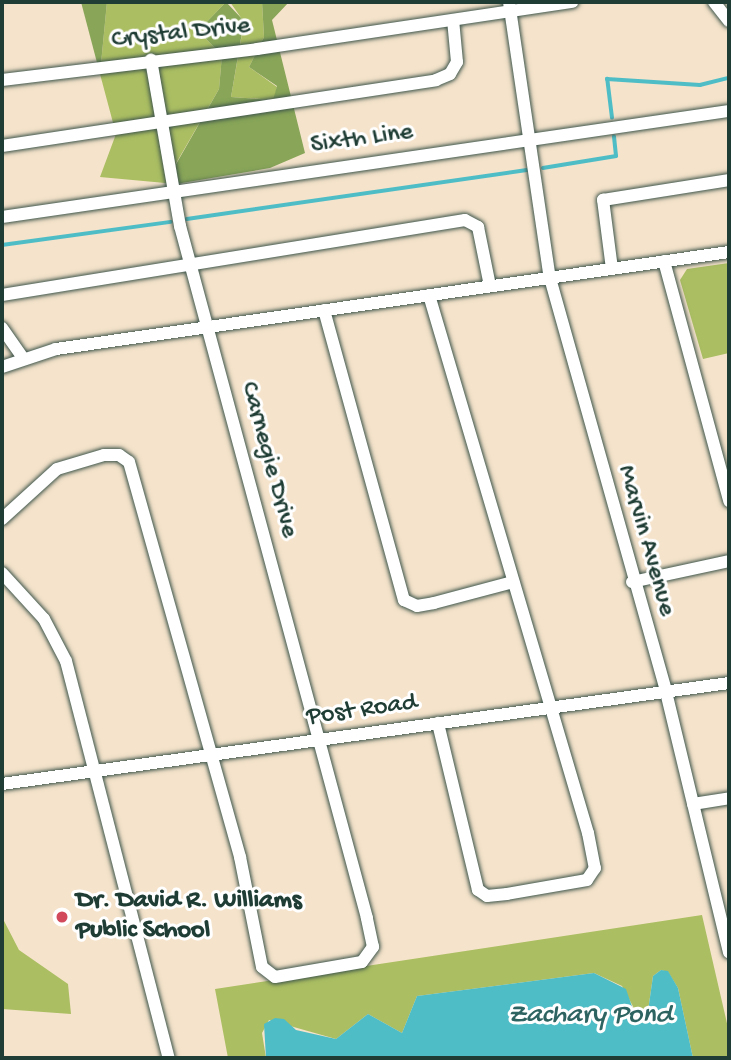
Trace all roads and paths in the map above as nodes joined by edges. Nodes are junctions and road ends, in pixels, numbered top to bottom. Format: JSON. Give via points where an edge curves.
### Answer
{"nodes":[{"id":1,"x":573,"y":2,"type":"edge"},
{"id":2,"x":715,"y":2,"type":"edge"},
{"id":3,"x":509,"y":6,"type":"edge"},
{"id":4,"x":453,"y":20,"type":"junction"},
{"id":5,"x":729,"y":21,"type":"edge"},
{"id":6,"x":151,"y":59,"type":"junction"},
{"id":7,"x":2,"y":80,"type":"edge"},
{"id":8,"x":729,"y":111,"type":"edge"},
{"id":9,"x":161,"y":120,"type":"junction"},
{"id":10,"x":530,"y":140,"type":"junction"},
{"id":11,"x":2,"y":146,"type":"edge"},
{"id":12,"x":729,"y":180,"type":"edge"},
{"id":13,"x":172,"y":191,"type":"junction"},
{"id":14,"x":2,"y":217,"type":"edge"},
{"id":15,"x":729,"y":252,"type":"edge"},
{"id":16,"x":664,"y":261,"type":"junction"},
{"id":17,"x":190,"y":266,"type":"junction"},
{"id":18,"x":612,"y":269,"type":"junction"},
{"id":19,"x":550,"y":278,"type":"junction"},
{"id":20,"x":490,"y":286,"type":"junction"},
{"id":21,"x":2,"y":295,"type":"edge"},
{"id":22,"x":429,"y":295,"type":"junction"},
{"id":23,"x":324,"y":310,"type":"junction"},
{"id":24,"x":208,"y":327,"type":"junction"},
{"id":25,"x":2,"y":328,"type":"edge"},
{"id":26,"x":22,"y":357,"type":"junction"},
{"id":27,"x":2,"y":367,"type":"edge"},
{"id":28,"x":729,"y":501,"type":"edge"},
{"id":29,"x":2,"y":519,"type":"edge"},
{"id":30,"x":729,"y":561,"type":"edge"},
{"id":31,"x":2,"y":573,"type":"edge"},
{"id":32,"x":513,"y":582,"type":"junction"},
{"id":33,"x":632,"y":582,"type":"junction"},
{"id":34,"x":729,"y":683,"type":"edge"},
{"id":35,"x":666,"y":692,"type":"junction"},
{"id":36,"x":550,"y":708,"type":"junction"},
{"id":37,"x":438,"y":723,"type":"junction"},
{"id":38,"x":321,"y":740,"type":"junction"},
{"id":39,"x":211,"y":756,"type":"junction"},
{"id":40,"x":97,"y":772,"type":"junction"},
{"id":41,"x":2,"y":784,"type":"edge"},
{"id":42,"x":729,"y":798,"type":"edge"},
{"id":43,"x":693,"y":804,"type":"junction"},
{"id":44,"x":729,"y":953,"type":"edge"},
{"id":45,"x":169,"y":1058,"type":"edge"}],
"edges":[{"from":1,"to":3,"type":"street","name":"Crystal Drive"},
{"from":2,"to":5,"type":"street"},
{"from":3,"to":4,"type":"street","name":"Crystal Drive"},
{"from":3,"to":10,"type":"street","name":"Marvin Avenue"},
{"from":4,"to":6,"type":"street","name":"Crystal Drive","via":[[257,49]]},
{"from":4,"to":9,"type":"street","via":[[457,62],[444,77]]},
{"from":6,"to":7,"type":"street","name":"Crystal Drive"},
{"from":6,"to":9,"type":"street","name":"Carnegie Drive"},
{"from":8,"to":10,"type":"street","name":"Sixth Line"},
{"from":9,"to":11,"type":"street"},
{"from":9,"to":13,"type":"street","name":"Carnegie Drive"},
{"from":10,"to":13,"type":"street","name":"Sixth Line"},
{"from":10,"to":19,"type":"street","name":"Marvin Avenue"},
{"from":12,"to":18,"type":"street","via":[[603,200]]},
{"from":13,"to":14,"type":"street","name":"Sixth Line"},
{"from":13,"to":17,"type":"street","name":"Carnegie Drive"},
{"from":15,"to":16,"type":"street"},
{"from":16,"to":18,"type":"street"},
{"from":16,"to":28,"type":"street"},
{"from":17,"to":20,"type":"street","via":[[464,220],[478,227]]},
{"from":17,"to":21,"type":"street"},
{"from":17,"to":24,"type":"street","name":"Carnegie Drive"},
{"from":18,"to":19,"type":"street"},
{"from":19,"to":20,"type":"street"},
{"from":19,"to":33,"type":"street","name":"Marvin Avenue"},
{"from":20,"to":22,"type":"street"},
{"from":22,"to":23,"type":"street"},
{"from":22,"to":32,"type":"street"},
{"from":23,"to":24,"type":"street"},
{"from":23,"to":32,"type":"street","via":[[404,600],[417,606]]},
{"from":24,"to":26,"type":"street"},
{"from":24,"to":38,"type":"street","name":"Carnegie Drive"},
{"from":25,"to":26,"type":"street"},
{"from":26,"to":27,"type":"street"},
{"from":29,"to":39,"type":"street","via":[[57,469],[104,455],[118,455],[129,462]]},
{"from":30,"to":33,"type":"street"},
{"from":31,"to":40,"type":"street","via":[[36,607],[55,638]]},
{"from":32,"to":36,"type":"street"},
{"from":33,"to":35,"type":"street","name":"Marvin Avenue"},
{"from":34,"to":35,"type":"street","name":"Post Road"},
{"from":35,"to":36,"type":"street","name":"Post Road"},
{"from":35,"to":43,"type":"street","name":"Marvin Avenue"},
{"from":36,"to":37,"type":"street","name":"Post Road"},
{"from":36,"to":37,"type":"street","via":[[595,868],[587,880],[507,894],[487,896],[478,890]]},
{"from":37,"to":38,"type":"street","name":"Post Road"},
{"from":38,"to":39,"type":"street","name":"Post Road"},
{"from":38,"to":39,"type":"street","name":"Carnegie Drive","via":[[373,947],[362,962],[306,973],[275,976],[262,967],[240,857]]},
{"from":39,"to":40,"type":"street","name":"Post Road"},
{"from":40,"to":41,"type":"street","name":"Post Road"},
{"from":40,"to":45,"type":"street"},
{"from":42,"to":43,"type":"street"},
{"from":43,"to":44,"type":"street","name":"Marvin Avenue"}]}
